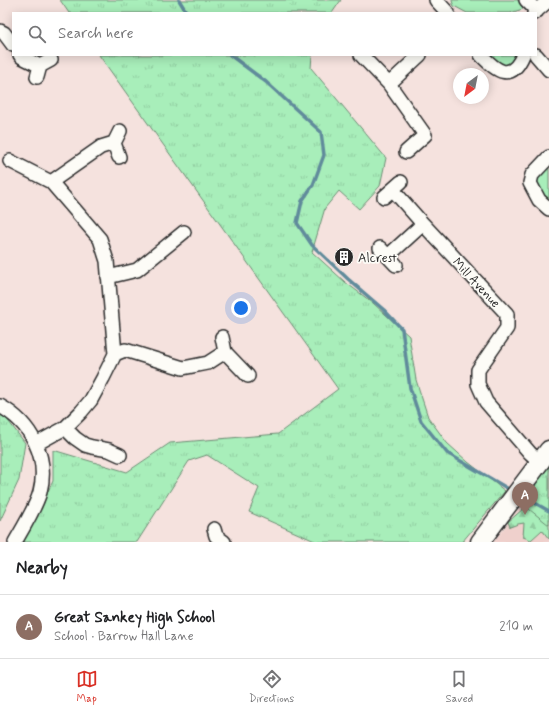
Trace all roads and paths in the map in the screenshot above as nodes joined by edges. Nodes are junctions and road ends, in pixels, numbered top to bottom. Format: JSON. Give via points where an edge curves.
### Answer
{"nodes":[{"id":1,"x":526,"y":0,"type":"edge"},
{"id":2,"x":549,"y":0,"type":"edge"},
{"id":3,"x":536,"y":12,"type":"edge"},
{"id":4,"x":0,"y":31,"type":"edge"},
{"id":5,"x":12,"y":44,"type":"edge"},
{"id":6,"x":21,"y":56,"type":"edge"},
{"id":7,"x":363,"y":56,"type":"edge"},
{"id":8,"x":419,"y":56,"type":"edge"},
{"id":9,"x":483,"y":56,"type":"edge"},
{"id":10,"x":522,"y":56,"type":"edge"},
{"id":11,"x":537,"y":56,"type":"edge"},
{"id":12,"x":43,"y":68,"type":"dead end"},
{"id":13,"x":549,"y":70,"type":"edge"},
{"id":14,"x":389,"y":84,"type":"junction"},
{"id":15,"x":120,"y":131,"type":"dead end"},
{"id":16,"x":114,"y":143,"type":"junction"},
{"id":17,"x":406,"y":152,"type":"dead end"},
{"id":18,"x":119,"y":157,"type":"dead end"},
{"id":19,"x":549,"y":157,"type":"edge"},
{"id":20,"x":10,"y":161,"type":"dead end"},
{"id":21,"x":51,"y":182,"type":"junction"},
{"id":22,"x":393,"y":190,"type":"dead end"},
{"id":23,"x":549,"y":209,"type":"edge"},
{"id":24,"x":423,"y":224,"type":"junction"},
{"id":25,"x":184,"y":232,"type":"dead end"},
{"id":26,"x":388,"y":256,"type":"dead end"},
{"id":27,"x":108,"y":277,"type":"junction"},
{"id":28,"x":222,"y":337,"type":"dead end"},
{"id":29,"x":225,"y":352,"type":"junction"},
{"id":30,"x":115,"y":354,"type":"junction"},
{"id":31,"x":248,"y":376,"type":"dead end"},
{"id":32,"x":0,"y":406,"type":"edge"},
{"id":33,"x":65,"y":428,"type":"junction"},
{"id":34,"x":36,"y":444,"type":"junction"},
{"id":35,"x":120,"y":455,"type":"dead end"},
{"id":36,"x":544,"y":456,"type":"edge"},
{"id":37,"x":15,"y":542,"type":"edge"},
{"id":38,"x":480,"y":542,"type":"edge"}],
"edges":[{"from":1,"to":3,"type":"street"},
{"from":2,"to":3,"type":"street"},
{"from":4,"to":5,"type":"street"},
{"from":6,"to":12,"type":"street"},
{"from":7,"to":14,"type":"street"},
{"from":8,"to":14,"type":"street"},
{"from":9,"to":10,"type":"street","via":[[491,66],[505,72],[515,68]]},
{"from":11,"to":13,"type":"street"},
{"from":14,"to":17,"type":"street","via":[[425,135]]},
{"from":15,"to":16,"type":"street"},
{"from":16,"to":18,"type":"street"},
{"from":16,"to":21,"type":"street","via":[[101,147]]},
{"from":19,"to":23,"type":"street","via":[[532,175],[530,183],[539,200]]},
{"from":20,"to":21,"type":"street"},
{"from":21,"to":27,"type":"street","via":[[100,239],[108,261]]},
{"from":22,"to":24,"type":"street","name":"Mill Avenue"},
{"from":24,"to":26,"type":"street"},
{"from":24,"to":36,"type":"street","name":"Mill Avenue","via":[[507,314],[508,328],[478,370],[478,384],[486,402],[530,453]]},
{"from":25,"to":27,"type":"street","via":[[137,270]]},
{"from":27,"to":30,"type":"street"},
{"from":28,"to":29,"type":"street"},
{"from":29,"to":30,"type":"street","via":[[208,363],[183,368],[125,350]]},
{"from":29,"to":31,"type":"street"},
{"from":30,"to":33,"type":"street","via":[[91,400]]},
{"from":32,"to":34,"type":"street","via":[[18,418]]},
{"from":33,"to":34,"type":"street"},
{"from":33,"to":35,"type":"street","via":[[85,445]]},
{"from":34,"to":37,"type":"street","via":[[41,461],[40,493]]},
{"from":36,"to":38,"type":"street"}]}
